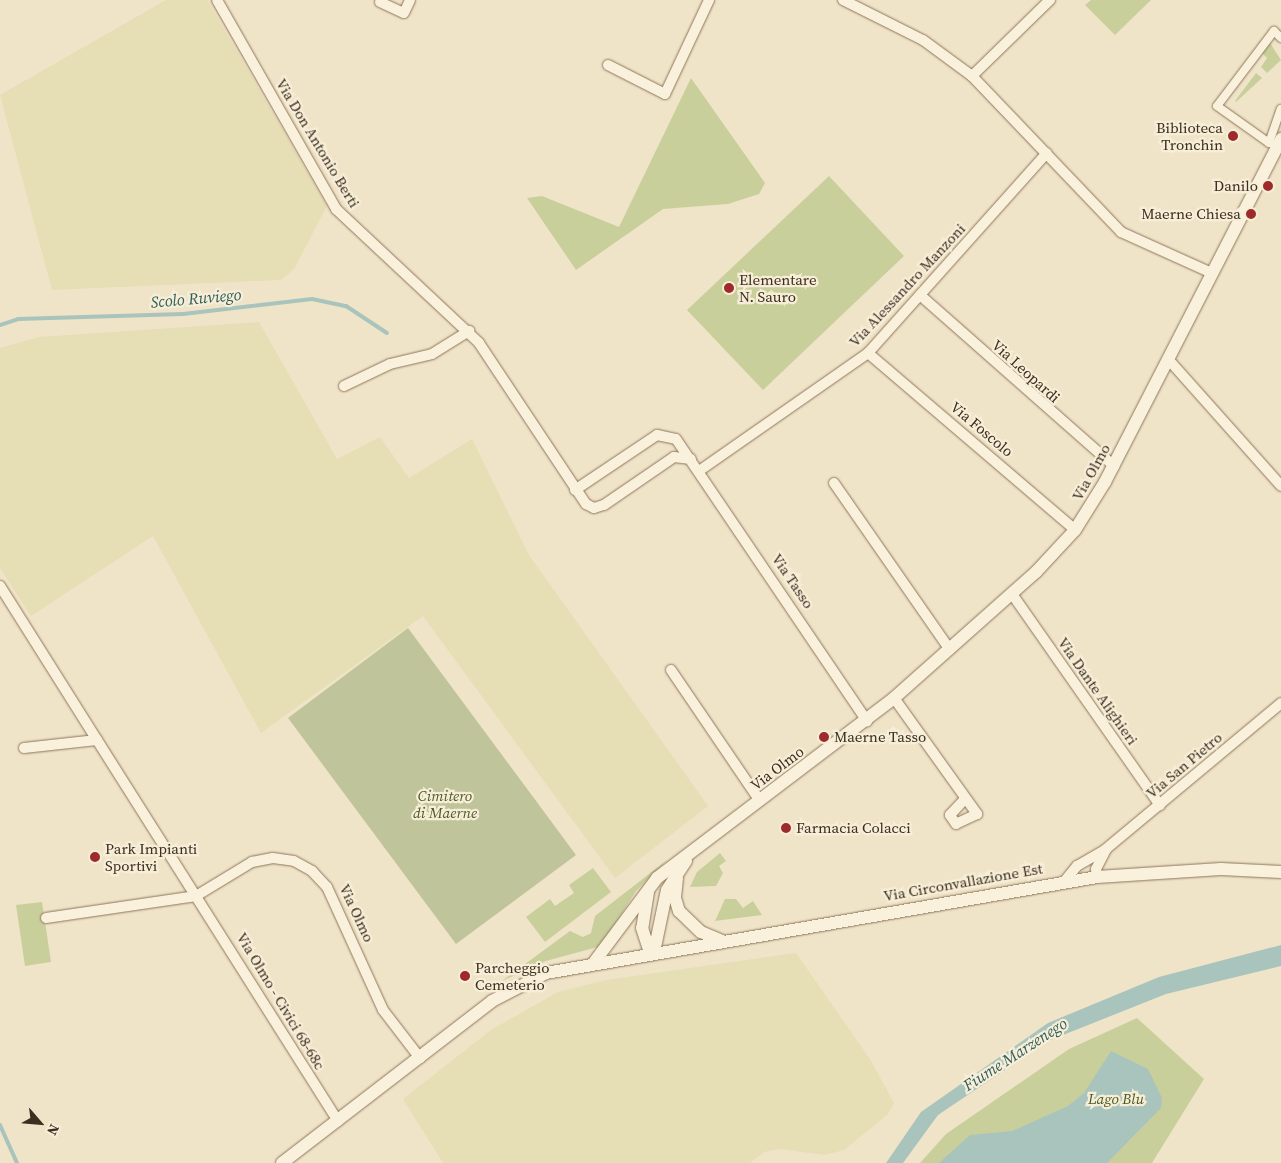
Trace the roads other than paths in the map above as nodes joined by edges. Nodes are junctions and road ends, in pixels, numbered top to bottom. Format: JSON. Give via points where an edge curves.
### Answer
{"nodes":[{"id":1,"x":217,"y":0,"type":"edge"},
{"id":2,"x":410,"y":0,"type":"edge"},
{"id":3,"x":709,"y":0,"type":"edge"},
{"id":4,"x":843,"y":0,"type":"edge"},
{"id":5,"x":1050,"y":0,"type":"edge"},
{"id":6,"x":380,"y":2,"type":"dead end"},
{"id":7,"x":1281,"y":38,"type":"edge"},
{"id":8,"x":608,"y":65,"type":"dead end"},
{"id":9,"x":972,"y":76,"type":"junction"},
{"id":10,"x":1281,"y":109,"type":"edge"},
{"id":11,"x":1281,"y":139,"type":"edge"},
{"id":12,"x":1047,"y":153,"type":"junction"},
{"id":13,"x":1212,"y":273,"type":"junction"},
{"id":14,"x":920,"y":295,"type":"junction"},
{"id":15,"x":469,"y":331,"type":"junction"},
{"id":16,"x":868,"y":353,"type":"junction"},
{"id":17,"x":1168,"y":359,"type":"junction"},
{"id":18,"x":344,"y":386,"type":"dead end"},
{"id":19,"x":691,"y":459,"type":"junction"},
{"id":20,"x":1114,"y":466,"type":"junction"},
{"id":21,"x":699,"y":471,"type":"junction"},
{"id":22,"x":834,"y":483,"type":"dead end"},
{"id":23,"x":1281,"y":486,"type":"edge"},
{"id":24,"x":575,"y":490,"type":"junction"},
{"id":25,"x":1075,"y":530,"type":"junction"},
{"id":26,"x":0,"y":586,"type":"edge"},
{"id":27,"x":1012,"y":594,"type":"junction"},
{"id":28,"x":950,"y":650,"type":"junction"},
{"id":29,"x":671,"y":670,"type":"dead end"},
{"id":30,"x":894,"y":698,"type":"junction"},
{"id":31,"x":1281,"y":703,"type":"edge"},
{"id":32,"x":867,"y":721,"type":"junction"},
{"id":33,"x":97,"y":740,"type":"junction"},
{"id":34,"x":24,"y":748,"type":"dead end"},
{"id":35,"x":966,"y":799,"type":"dead end"},
{"id":36,"x":760,"y":801,"type":"junction"},
{"id":37,"x":1160,"y":806,"type":"junction"},
{"id":38,"x":1106,"y":849,"type":"junction"},
{"id":39,"x":691,"y":853,"type":"junction"},
{"id":40,"x":679,"y":870,"type":"junction"},
{"id":41,"x":1281,"y":872,"type":"edge"},
{"id":42,"x":1097,"y":877,"type":"junction"},
{"id":43,"x":1064,"y":882,"type":"junction"},
{"id":44,"x":649,"y":888,"type":"junction"},
{"id":45,"x":199,"y":895,"type":"junction"},
{"id":46,"x":46,"y":918,"type":"dead end"},
{"id":47,"x":722,"y":941,"type":"junction"},
{"id":48,"x":652,"y":952,"type":"junction"},
{"id":49,"x":595,"y":961,"type":"junction"},
{"id":50,"x":420,"y":1058,"type":"junction"},
{"id":51,"x":338,"y":1121,"type":"junction"},
{"id":52,"x":282,"y":1163,"type":"edge"}],
"edges":[{"from":1,"to":15,"type":"street","name":"Via Don Antonio Berti","via":[[336,209]]},
{"from":2,"to":6,"type":"street","via":[[404,13]]},
{"from":3,"to":8,"type":"street","via":[[665,94]]},
{"from":4,"to":9,"type":"street","via":[[923,40]]},
{"from":5,"to":9,"type":"street"},
{"from":7,"to":10,"type":"street","via":[[1274,31],[1217,106],[1269,143]]},
{"from":9,"to":12,"type":"street"},
{"from":11,"to":13,"type":"street","name":"Via Olmo"},
{"from":12,"to":13,"type":"street","via":[[1121,232]]},
{"from":12,"to":14,"type":"street","name":"Via Alessandro Manzoni"},
{"from":13,"to":17,"type":"street","name":"Via Olmo"},
{"from":14,"to":16,"type":"street","name":"Via Alessandro Manzoni"},
{"from":14,"to":20,"type":"street","name":"Via Leopardi"},
{"from":15,"to":18,"type":"street","via":[[432,354],[390,364]]},
{"from":15,"to":24,"type":"street"},
{"from":16,"to":21,"type":"street","name":"Via Alessandro Manzoni"},
{"from":16,"to":25,"type":"street","name":"Via Foscolo"},
{"from":17,"to":20,"type":"street","name":"Via Olmo"},
{"from":17,"to":23,"type":"street"},
{"from":19,"to":21,"type":"street","name":"Via Tasso"},
{"from":19,"to":24,"type":"street","via":[[674,456],[594,508]]},
{"from":19,"to":24,"type":"street","name":"Via Tasso","via":[[676,438],[657,435]]},
{"from":20,"to":25,"type":"street","name":"Via Olmo"},
{"from":21,"to":32,"type":"street","name":"Via Tasso"},
{"from":22,"to":28,"type":"street"},
{"from":25,"to":27,"type":"street","name":"Via Olmo"},
{"from":26,"to":33,"type":"street","name":"Via Olmo - Civici 68-68c"},
{"from":27,"to":28,"type":"street","name":"Via Olmo"},
{"from":27,"to":37,"type":"street","name":"Via Dante Alighieri"},
{"from":28,"to":30,"type":"street","name":"Via Olmo"},
{"from":29,"to":36,"type":"street"},
{"from":30,"to":32,"type":"street","name":"Via Olmo"},
{"from":30,"to":35,"type":"street"},
{"from":31,"to":37,"type":"street","name":"Via San Pietro"},
{"from":32,"to":36,"type":"street","name":"Via Olmo"},
{"from":33,"to":34,"type":"street"},
{"from":33,"to":45,"type":"street","name":"Via Olmo - Civici 68-68c"},
{"from":36,"to":39,"type":"street","name":"Via Olmo"},
{"from":37,"to":38,"type":"street","name":"Via San Pietro"},
{"from":38,"to":42,"type":"street","name":"Via San Pietro","via":[[1096,869]]},
{"from":38,"to":43,"type":"street","name":"Via San Pietro","via":[[1090,856]]},
{"from":39,"to":40,"type":"street","name":"Via Olmo"},
{"from":39,"to":44,"type":"street","name":"Via Olmo"},
{"from":40,"to":47,"type":"street","name":"Via Olmo","via":[[675,898],[679,911],[701,932]]},
{"from":40,"to":48,"type":"street","name":"Via Olmo","via":[[662,904]]},
{"from":41,"to":42,"type":"street","name":"Via Circonvallazione Est","via":[[1194,869]]},
{"from":42,"to":43,"type":"street","name":"Via Circonvallazione Est"},
{"from":43,"to":47,"type":"street","name":"Via Circonvallazione Est"},
{"from":44,"to":48,"type":"street","via":[[642,928]]},
{"from":44,"to":49,"type":"street","name":"Via Olmo"},
{"from":45,"to":46,"type":"street","name":"Via Olmo"},
{"from":45,"to":50,"type":"street","name":"Via Olmo","via":[[262,859],[283,859],[312,871],[332,896],[383,1010]]},
{"from":45,"to":51,"type":"street","name":"Via Olmo - Civici 68-68c"},
{"from":47,"to":48,"type":"street","name":"Via Circonvallazione Est"},
{"from":48,"to":49,"type":"street"},
{"from":49,"to":50,"type":"street","via":[[520,984]]},
{"from":50,"to":51,"type":"street"},
{"from":51,"to":52,"type":"street"}]}
